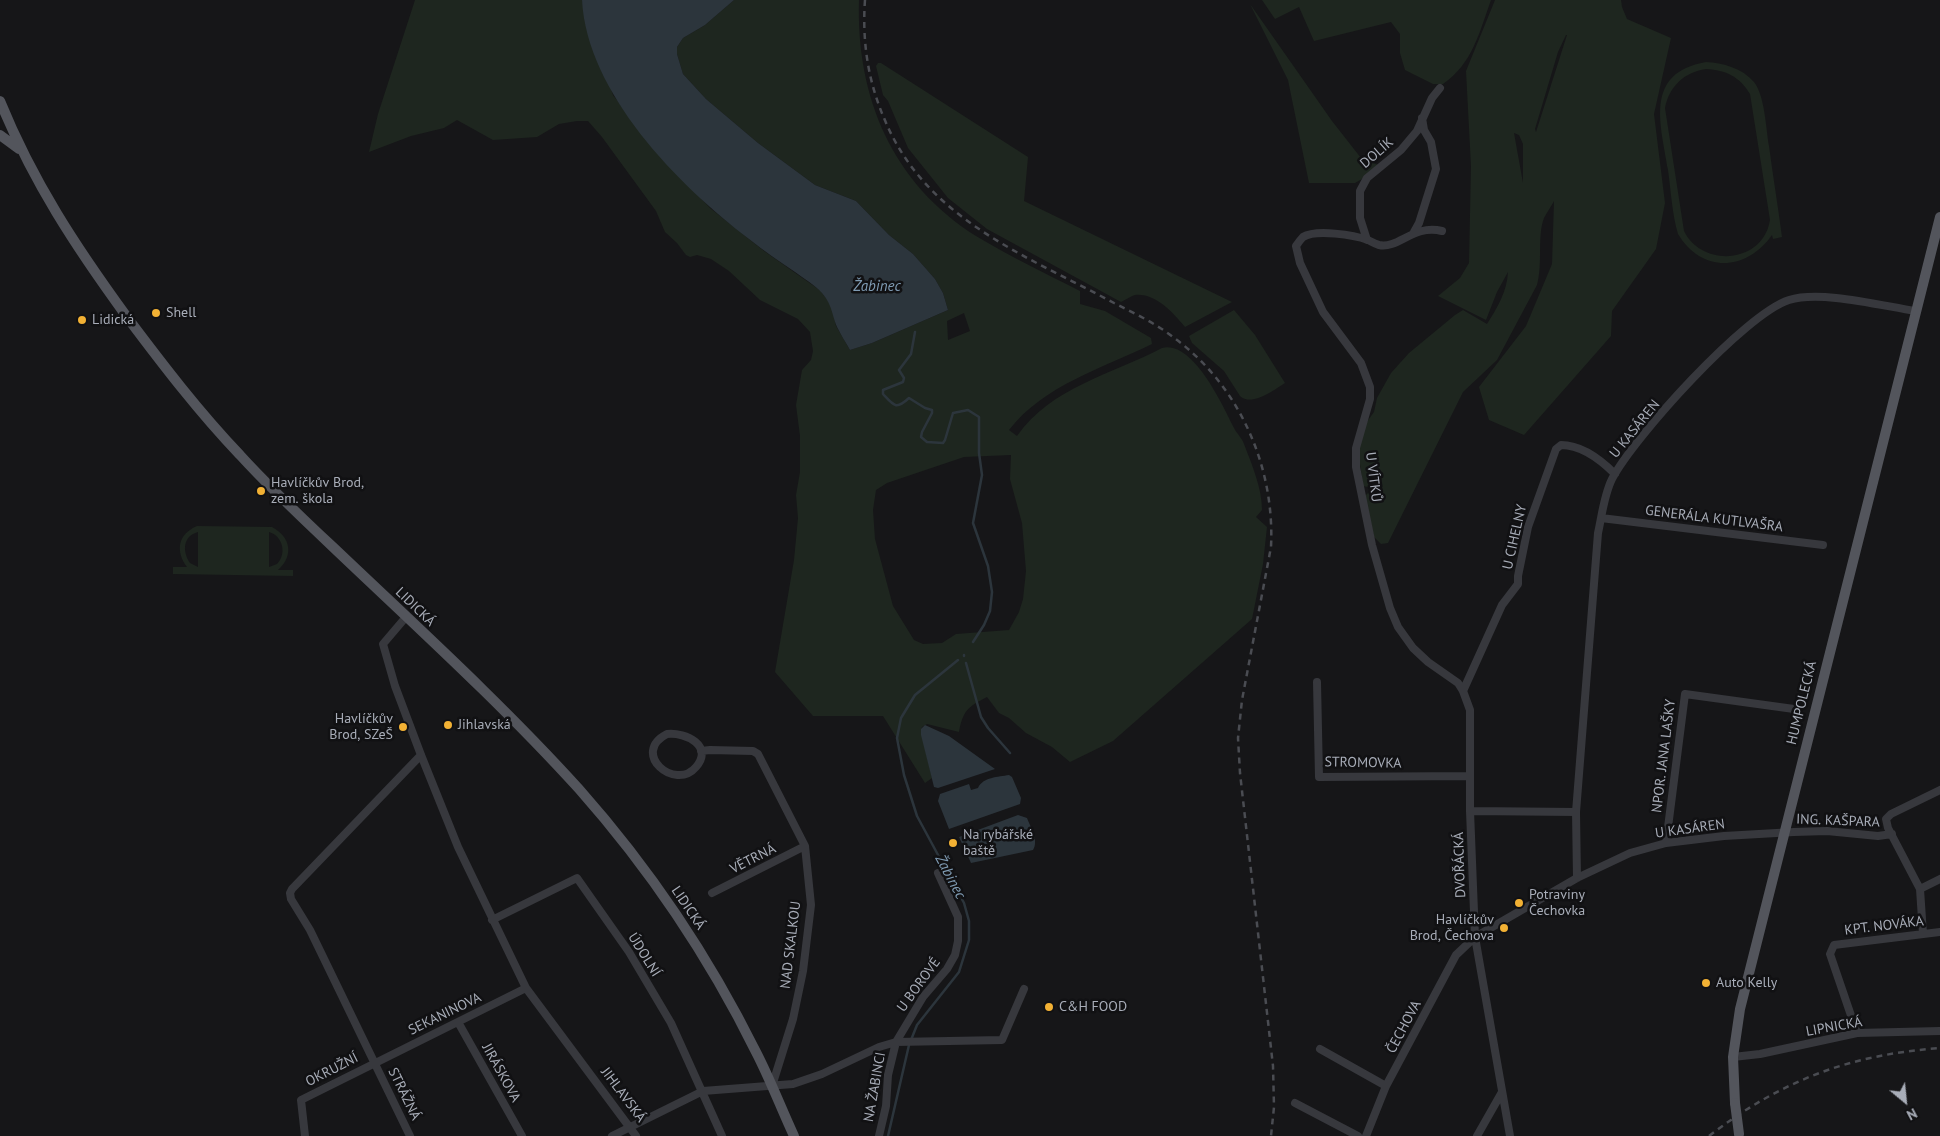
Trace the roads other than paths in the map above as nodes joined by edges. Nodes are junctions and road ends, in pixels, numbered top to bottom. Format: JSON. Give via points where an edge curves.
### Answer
{"nodes":[{"id":1,"x":1440,"y":88,"type":"dead end"},
{"id":2,"x":1,"y":105,"type":"edge"},
{"id":3,"x":1422,"y":118,"type":"junction"},
{"id":4,"x":0,"y":135,"type":"edge"},
{"id":5,"x":22,"y":151,"type":"junction"},
{"id":6,"x":1940,"y":217,"type":"edge"},
{"id":7,"x":1442,"y":231,"type":"dead end"},
{"id":8,"x":1414,"y":232,"type":"junction"},
{"id":9,"x":1367,"y":240,"type":"junction"},
{"id":10,"x":1916,"y":311,"type":"junction"},
{"id":11,"x":1615,"y":474,"type":"junction"},
{"id":12,"x":1601,"y":518,"type":"junction"},
{"id":13,"x":1823,"y":545,"type":"dead end"},
{"id":14,"x":406,"y":617,"type":"junction"},
{"id":15,"x":1317,"y":682,"type":"dead end"},
{"id":16,"x":1464,"y":691,"type":"junction"},
{"id":17,"x":1794,"y":709,"type":"dead end"},
{"id":18,"x":701,"y":751,"type":"junction"},
{"id":19,"x":421,"y":755,"type":"junction"},
{"id":20,"x":1470,"y":776,"type":"junction"},
{"id":21,"x":1940,"y":790,"type":"edge"},
{"id":22,"x":1470,"y":811,"type":"junction"},
{"id":23,"x":1576,"y":812,"type":"junction"},
{"id":24,"x":1784,"y":833,"type":"junction"},
{"id":25,"x":1892,"y":834,"type":"junction"},
{"id":26,"x":1666,"y":843,"type":"junction"},
{"id":27,"x":805,"y":846,"type":"junction"},
{"id":28,"x":938,"y":873,"type":"dead end"},
{"id":29,"x":1577,"y":878,"type":"junction"},
{"id":30,"x":1940,"y":879,"type":"edge"},
{"id":31,"x":1920,"y":889,"type":"junction"},
{"id":32,"x":712,"y":893,"type":"dead end"},
{"id":33,"x":492,"y":920,"type":"junction"},
{"id":34,"x":1940,"y":932,"type":"edge"},
{"id":35,"x":1923,"y":934,"type":"junction"},
{"id":36,"x":1475,"y":937,"type":"junction"},
{"id":37,"x":526,"y":988,"type":"junction"},
{"id":38,"x":1024,"y":989,"type":"dead end"},
{"id":39,"x":458,"y":1022,"type":"junction"},
{"id":40,"x":1940,"y":1032,"type":"edge"},
{"id":41,"x":1857,"y":1033,"type":"junction"},
{"id":42,"x":896,"y":1042,"type":"junction"},
{"id":43,"x":1320,"y":1049,"type":"dead end"},
{"id":44,"x":1734,"y":1057,"type":"junction"},
{"id":45,"x":374,"y":1063,"type":"junction"},
{"id":46,"x":772,"y":1086,"type":"junction"},
{"id":47,"x":1386,"y":1086,"type":"junction"},
{"id":48,"x":703,"y":1091,"type":"junction"},
{"id":49,"x":1502,"y":1092,"type":"junction"},
{"id":50,"x":1295,"y":1103,"type":"dead end"},
{"id":51,"x":630,"y":1127,"type":"junction"},
{"id":52,"x":1739,"y":1135,"type":"edge"},
{"id":53,"x":305,"y":1136,"type":"edge"},
{"id":54,"x":410,"y":1136,"type":"edge"},
{"id":55,"x":522,"y":1136,"type":"edge"},
{"id":56,"x":612,"y":1136,"type":"edge"},
{"id":57,"x":636,"y":1136,"type":"edge"},
{"id":58,"x":722,"y":1136,"type":"edge"},
{"id":59,"x":794,"y":1136,"type":"edge"},
{"id":60,"x":879,"y":1136,"type":"edge"},
{"id":61,"x":1358,"y":1136,"type":"edge"},
{"id":62,"x":1366,"y":1136,"type":"edge"},
{"id":63,"x":1477,"y":1136,"type":"edge"},
{"id":64,"x":1510,"y":1136,"type":"edge"}],
"edges":[{"from":1,"to":3,"type":"street","name":"DOLÍK"},
{"from":2,"to":5,"type":"main road","name":"LIDICKÁ"},
{"from":3,"to":8,"type":"street","via":[[1436,169]]},
{"from":3,"to":9,"type":"street","name":"DOLÍK","via":[[1417,131],[1402,150],[1367,178],[1360,191],[1360,218]]},
{"from":4,"to":5,"type":"main road"},
{"from":5,"to":14,"type":"main road","name":"LIDICKÁ","via":[[74,242],[175,380],[260,476]]},
{"from":6,"to":10,"type":"main road","name":"HUMPOLECKÁ"},
{"from":7,"to":8,"type":"street"},
{"from":8,"to":9,"type":"street","via":[[1389,244],[1379,245]]},
{"from":9,"to":16,"type":"street","name":"U VÍTKŮ","via":[[1324,232],[1304,237],[1296,246],[1300,263],[1323,312],[1361,364],[1370,387],[1370,399],[1356,448],[1356,467],[1372,545],[1390,608],[1398,627],[1413,648]]},
{"from":10,"to":11,"type":"street","name":"U KASÁREN","via":[[1820,296],[1778,304],[1720,352],[1671,403],[1626,456]]},
{"from":10,"to":24,"type":"main road","name":"HUMPOLECKÁ"},
{"from":11,"to":12,"type":"street","name":"U KASÁREN"},
{"from":11,"to":16,"type":"street","name":"U CIHELNY","via":[[1588,454],[1565,445],[1556,449],[1528,527],[1518,584],[1502,605]]},
{"from":12,"to":13,"type":"street","name":"GENERÁLA KUTLVAŠRA"},
{"from":12,"to":23,"type":"street","name":"U KASÁREN"},
{"from":14,"to":19,"type":"street","name":"JIHLAVSKÁ","via":[[383,644]]},
{"from":14,"to":46,"type":"main road","name":"LIDICKÁ","via":[[532,740],[612,829],[695,944]]},
{"from":15,"to":20,"type":"street","name":"STROMOVKA","via":[[1319,777]]},
{"from":16,"to":20,"type":"street","name":"DVOŘÁCKÁ","via":[[1470,710]]},
{"from":17,"to":26,"type":"street","name":"NPOR. JANA LAŠKY","via":[[1685,694]]},
{"from":18,"to":18,"type":"street","via":[[696,768],[676,775],[658,767],[653,754],[661,737],[674,734],[689,737]]},
{"from":18,"to":27,"type":"street","name":"NAD SKALKOU","via":[[752,751],[758,754]]},
{"from":19,"to":33,"type":"street","name":"JIHLAVSKÁ"},
{"from":19,"to":45,"type":"street","name":"STRÁŽNÁ","via":[[290,893]]},
{"from":20,"to":22,"type":"street","name":"DVOŘÁCKÁ"},
{"from":21,"to":25,"type":"street","name":"ING. KAŠPARA","via":[[1888,815],[1886,822]]},
{"from":22,"to":23,"type":"street"},
{"from":22,"to":36,"type":"street","name":"DVOŘÁCKÁ"},
{"from":23,"to":29,"type":"street","name":"U KASÁREN"},
{"from":24,"to":25,"type":"street","name":"ING. KAŠPARA"},
{"from":24,"to":26,"type":"street","name":"U KASÁREN"},
{"from":24,"to":44,"type":"main road","name":"HUMPOLECKÁ","via":[[1740,1009]]},
{"from":25,"to":31,"type":"street","name":"ING. KAŠPARA"},
{"from":26,"to":29,"type":"street","name":"U KASÁREN","via":[[1630,853]]},
{"from":27,"to":32,"type":"street","name":"VĚTRNÁ"},
{"from":27,"to":46,"type":"street","name":"NAD SKALKOU","via":[[811,905],[803,971],[793,1019]]},
{"from":28,"to":42,"type":"street","name":"U BOROVÉ","via":[[958,918],[956,955],[923,997]]},
{"from":29,"to":36,"type":"street","name":"U KASÁREN"},
{"from":30,"to":31,"type":"street"},
{"from":31,"to":35,"type":"street","name":"ING. KAŠPARA"},
{"from":33,"to":37,"type":"street","name":"JIHLAVSKÁ"},
{"from":33,"to":48,"type":"street","name":"ÚDOLNÍ","via":[[577,878],[629,952],[671,1023]]},
{"from":34,"to":35,"type":"street","name":"KPT. NOVÁKA"},
{"from":35,"to":41,"type":"street","name":"KPT. NOVÁKA","via":[[1834,945],[1830,954]]},
{"from":36,"to":47,"type":"street","name":"ČECHOVA","via":[[1456,955]]},
{"from":36,"to":49,"type":"street","name":"DVOŘÁCKÁ"},
{"from":37,"to":39,"type":"street","name":"SEKANINOVA"},
{"from":37,"to":51,"type":"street","name":"JIHLAVSKÁ"},
{"from":38,"to":42,"type":"street","via":[[1002,1040]]},
{"from":39,"to":45,"type":"street","name":"SEKANINOVA"},
{"from":39,"to":55,"type":"street","name":"JIRÁSKOVA"},
{"from":40,"to":41,"type":"street","name":"LIPNICKÁ"},
{"from":41,"to":44,"type":"street","name":"LIPNICKÁ"},
{"from":42,"to":46,"type":"street","via":[[822,1074],[793,1084]]},
{"from":42,"to":60,"type":"street","name":"NA ŽABINCI"},
{"from":43,"to":47,"type":"street"},
{"from":44,"to":52,"type":"main road","name":"HUMPOLECKÁ","bridge":true},
{"from":45,"to":53,"type":"street","name":"OKRUŽNÍ","via":[[301,1100]]},
{"from":45,"to":54,"type":"street","name":"STRÁŽNÁ"},
{"from":46,"to":48,"type":"street"},
{"from":46,"to":59,"type":"main road","name":"LIDICKÁ"},
{"from":47,"to":62,"type":"street","name":"ČECHOVA"},
{"from":48,"to":51,"type":"street"},
{"from":48,"to":58,"type":"street","name":"ÚDOLNÍ"},
{"from":49,"to":63,"type":"street"},
{"from":49,"to":64,"type":"street","name":"DVOŘÁCKÁ"},
{"from":50,"to":61,"type":"street"},
{"from":51,"to":56,"type":"street"},
{"from":51,"to":57,"type":"street","name":"JIHLAVSKÁ"}]}
